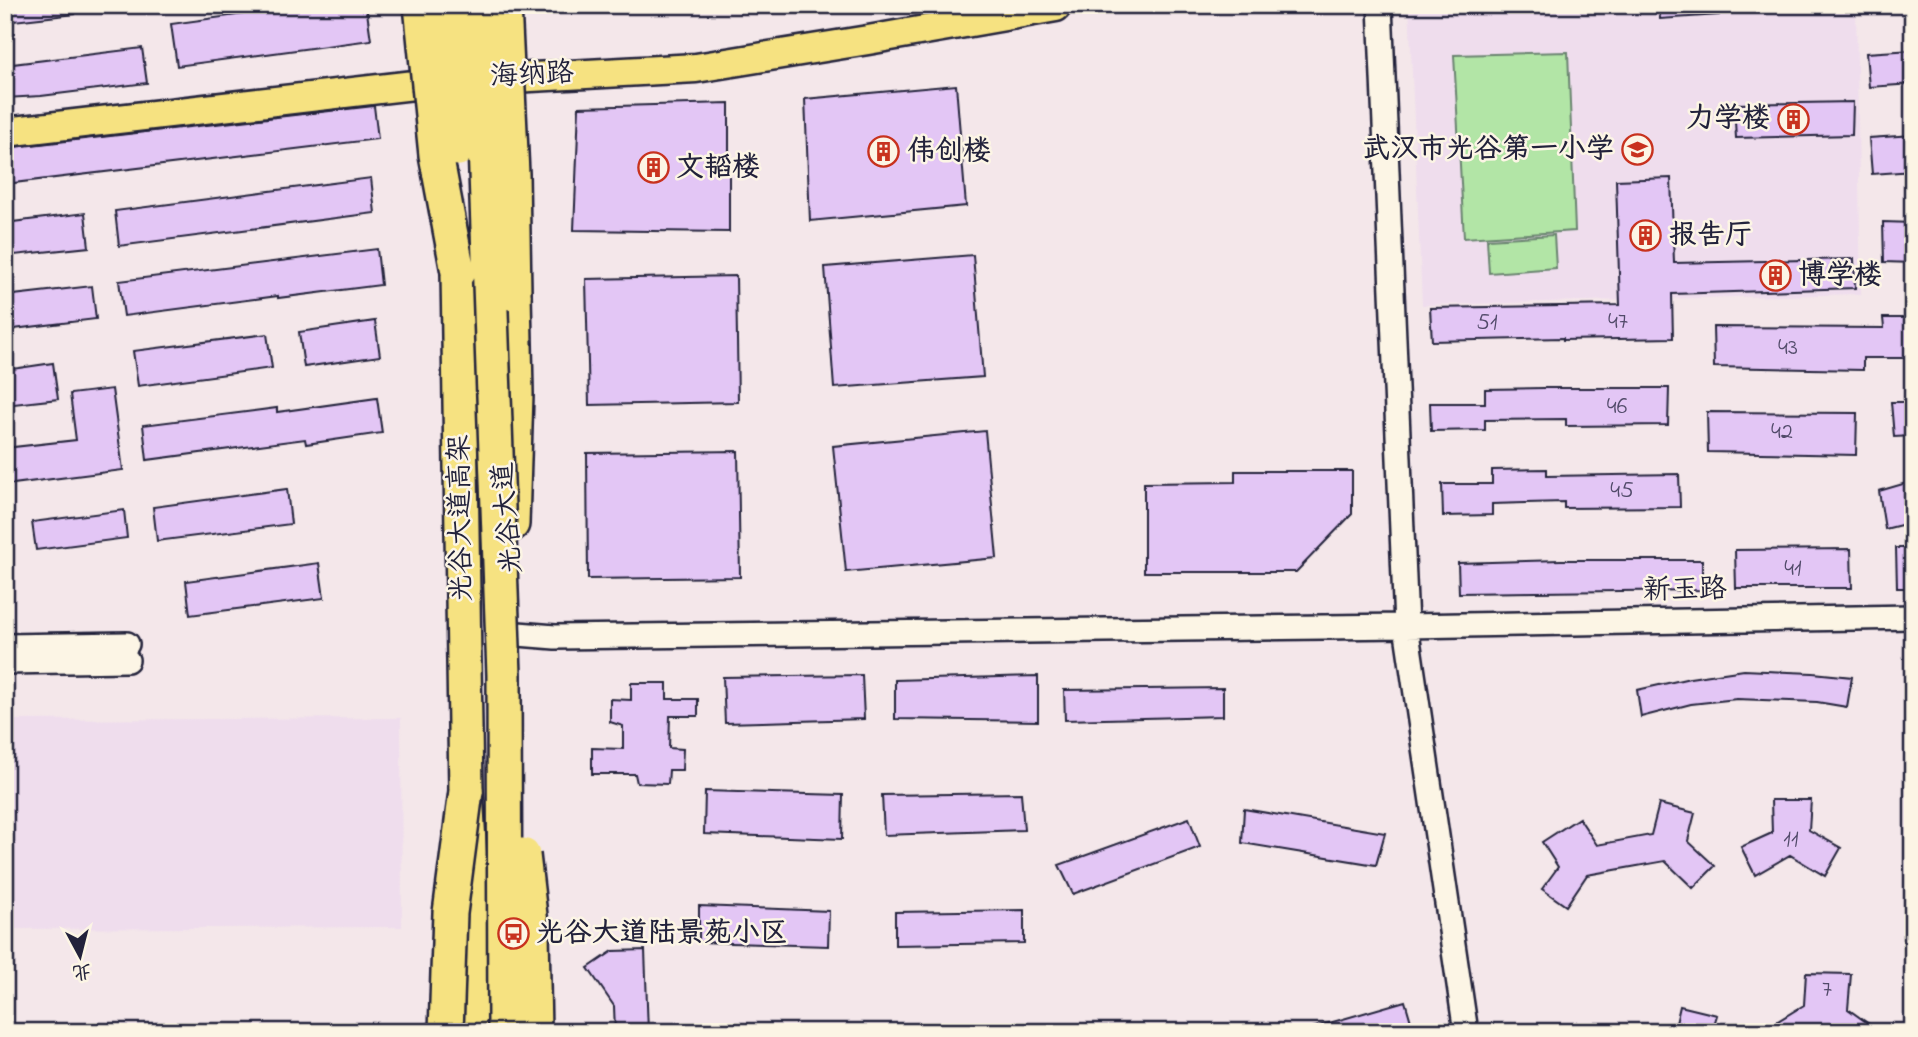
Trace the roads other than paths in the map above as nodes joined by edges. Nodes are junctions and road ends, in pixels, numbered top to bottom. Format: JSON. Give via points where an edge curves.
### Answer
{"nodes":[{"id":1,"x":422,"y":5,"type":"edge"},
{"id":2,"x":434,"y":5,"type":"edge"},
{"id":3,"x":447,"y":5,"type":"edge"},
{"id":4,"x":480,"y":5,"type":"edge"},
{"id":5,"x":487,"y":5,"type":"edge"},
{"id":6,"x":504,"y":5,"type":"edge"},
{"id":7,"x":1380,"y":5,"type":"edge"},
{"id":8,"x":1056,"y":7,"type":"edge"},
{"id":9,"x":492,"y":78,"type":"junction"},
{"id":10,"x":440,"y":82,"type":"junction"},
{"id":11,"x":5,"y":132,"type":"edge"},
{"id":12,"x":458,"y":272,"type":"junction"},
{"id":13,"x":512,"y":551,"type":"junction"},
{"id":14,"x":1913,"y":617,"type":"edge"},
{"id":15,"x":1406,"y":626,"type":"junction"},
{"id":16,"x":518,"y":634,"type":"junction"},
{"id":17,"x":5,"y":646,"type":"edge"},
{"id":18,"x":5,"y":662,"type":"edge"},
{"id":19,"x":504,"y":675,"type":"junction"},
{"id":20,"x":466,"y":791,"type":"junction"},
{"id":21,"x":446,"y":1032,"type":"edge"},
{"id":22,"x":461,"y":1032,"type":"edge"},
{"id":23,"x":475,"y":1032,"type":"edge"},
{"id":24,"x":505,"y":1032,"type":"edge"},
{"id":25,"x":516,"y":1032,"type":"edge"},
{"id":26,"x":523,"y":1032,"type":"edge"},
{"id":27,"x":534,"y":1032,"type":"edge"},
{"id":28,"x":1466,"y":1032,"type":"edge"}],
"edges":[{"from":1,"to":12,"type":"highway","bridge":true,"via":[[436,155]]},
{"from":2,"to":10,"type":"main road","name":"光谷大道"},
{"from":3,"to":12,"type":"highway","name":"光谷大道高架","bridge":true,"via":[[459,156]]},
{"from":4,"to":19,"type":"highway","name":"光谷大道高架","bridge":true},
{"from":5,"to":9,"type":"main road","name":"光谷大道"},
{"from":6,"to":13,"type":"highway","bridge":true,"via":[[516,394]]},
{"from":7,"to":15,"type":"street"},
{"from":8,"to":9,"type":"main road","name":"海纳路","via":[[696,68]]},
{"from":9,"to":10,"type":"main road","name":"海纳路"},
{"from":9,"to":13,"type":"main road","name":"光谷大道","via":[[501,423]]},
{"from":10,"to":11,"type":"main road","name":"海纳路"},
{"from":10,"to":22,"type":"main road","name":"光谷大道"},
{"from":12,"to":20,"type":"highway","name":"光谷大道高架"},
{"from":13,"to":16,"type":"main road","name":"光谷大道"},
{"from":14,"to":15,"type":"street","name":"新玉路"},
{"from":15,"to":16,"type":"street","name":"新玉路"},
{"from":15,"to":28,"type":"street"},
{"from":16,"to":25,"type":"main road","name":"光谷大道","via":[[513,845]]},
{"from":17,"to":18,"type":"street","via":[[127,652]]},
{"from":19,"to":24,"type":"highway","name":"光谷大道高架","bridge":true},
{"from":19,"to":26,"type":"highway","bridge":true},
{"from":19,"to":27,"type":"highway","bridge":true,"via":[[532,933]]},
{"from":20,"to":21,"type":"highway","bridge":true,"via":[[450,914]]},
{"from":20,"to":23,"type":"highway","name":"光谷大道高架","bridge":true}]}
